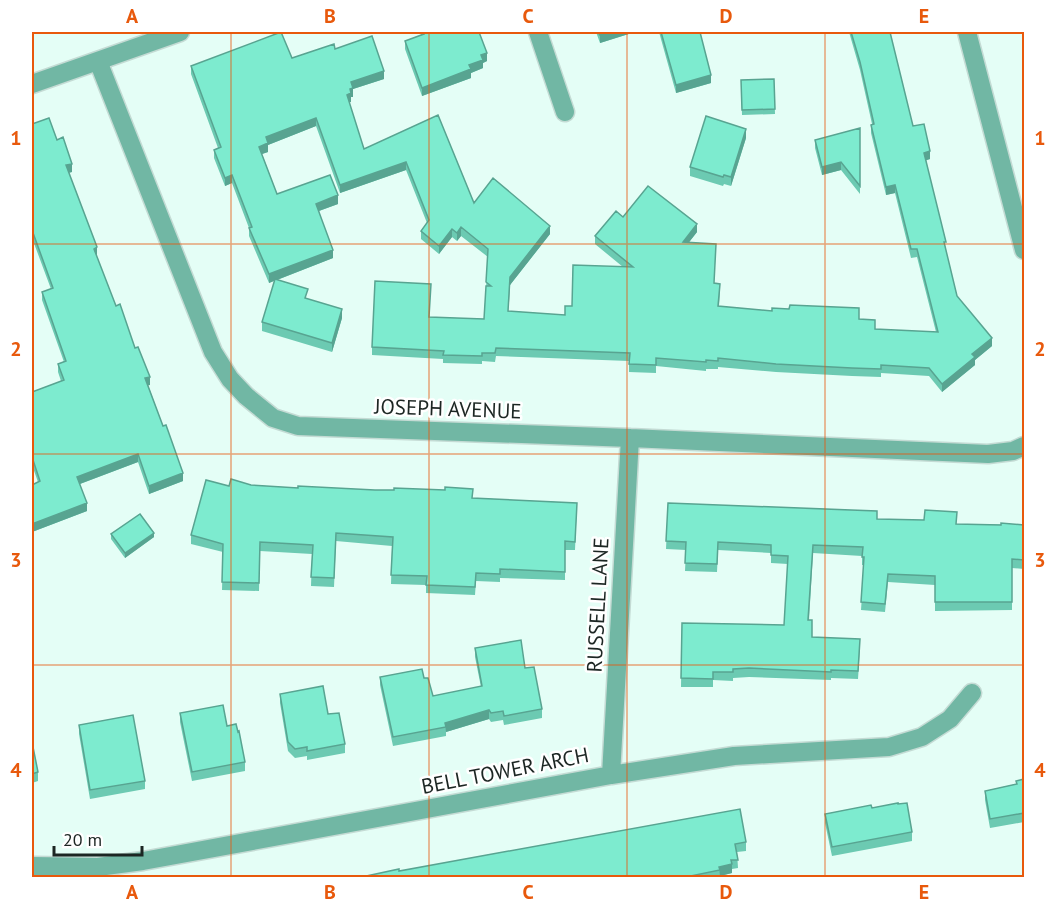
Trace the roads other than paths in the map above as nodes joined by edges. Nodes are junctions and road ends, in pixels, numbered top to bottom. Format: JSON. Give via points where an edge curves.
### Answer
{"nodes":[{"id":1,"x":180,"y":32,"type":"edge"},
{"id":2,"x":538,"y":32,"type":"edge"},
{"id":3,"x":968,"y":32,"type":"edge"},
{"id":4,"x":98,"y":61,"type":"junction"},
{"id":5,"x":32,"y":84,"type":"edge"},
{"id":6,"x":565,"y":112,"type":"dead end"},
{"id":7,"x":1024,"y":249,"type":"edge"},
{"id":8,"x":630,"y":438,"type":"junction"},
{"id":9,"x":1024,"y":446,"type":"edge"},
{"id":10,"x":972,"y":693,"type":"dead end"},
{"id":11,"x":611,"y":775,"type":"junction"},
{"id":12,"x":32,"y":866,"type":"edge"}],
"edges":[{"from":1,"to":4,"type":"street"},
{"from":2,"to":6,"type":"street"},
{"from":3,"to":7,"type":"street"},
{"from":4,"to":5,"type":"street"},
{"from":4,"to":8,"type":"street","name":"JOSEPH AVENUE","via":[[213,352],[230,379],[273,418],[298,426]]},
{"from":8,"to":9,"type":"street","name":"JOSEPH AVENUE","via":[[988,454]]},
{"from":8,"to":11,"type":"street","name":"RUSSELL LANE"},
{"from":10,"to":11,"type":"street","name":"BELL TOWER ARCH","via":[[950,719],[922,737],[889,747],[734,756]]},
{"from":11,"to":12,"type":"street","name":"BELL TOWER ARCH","via":[[144,861],[98,867]]}]}
